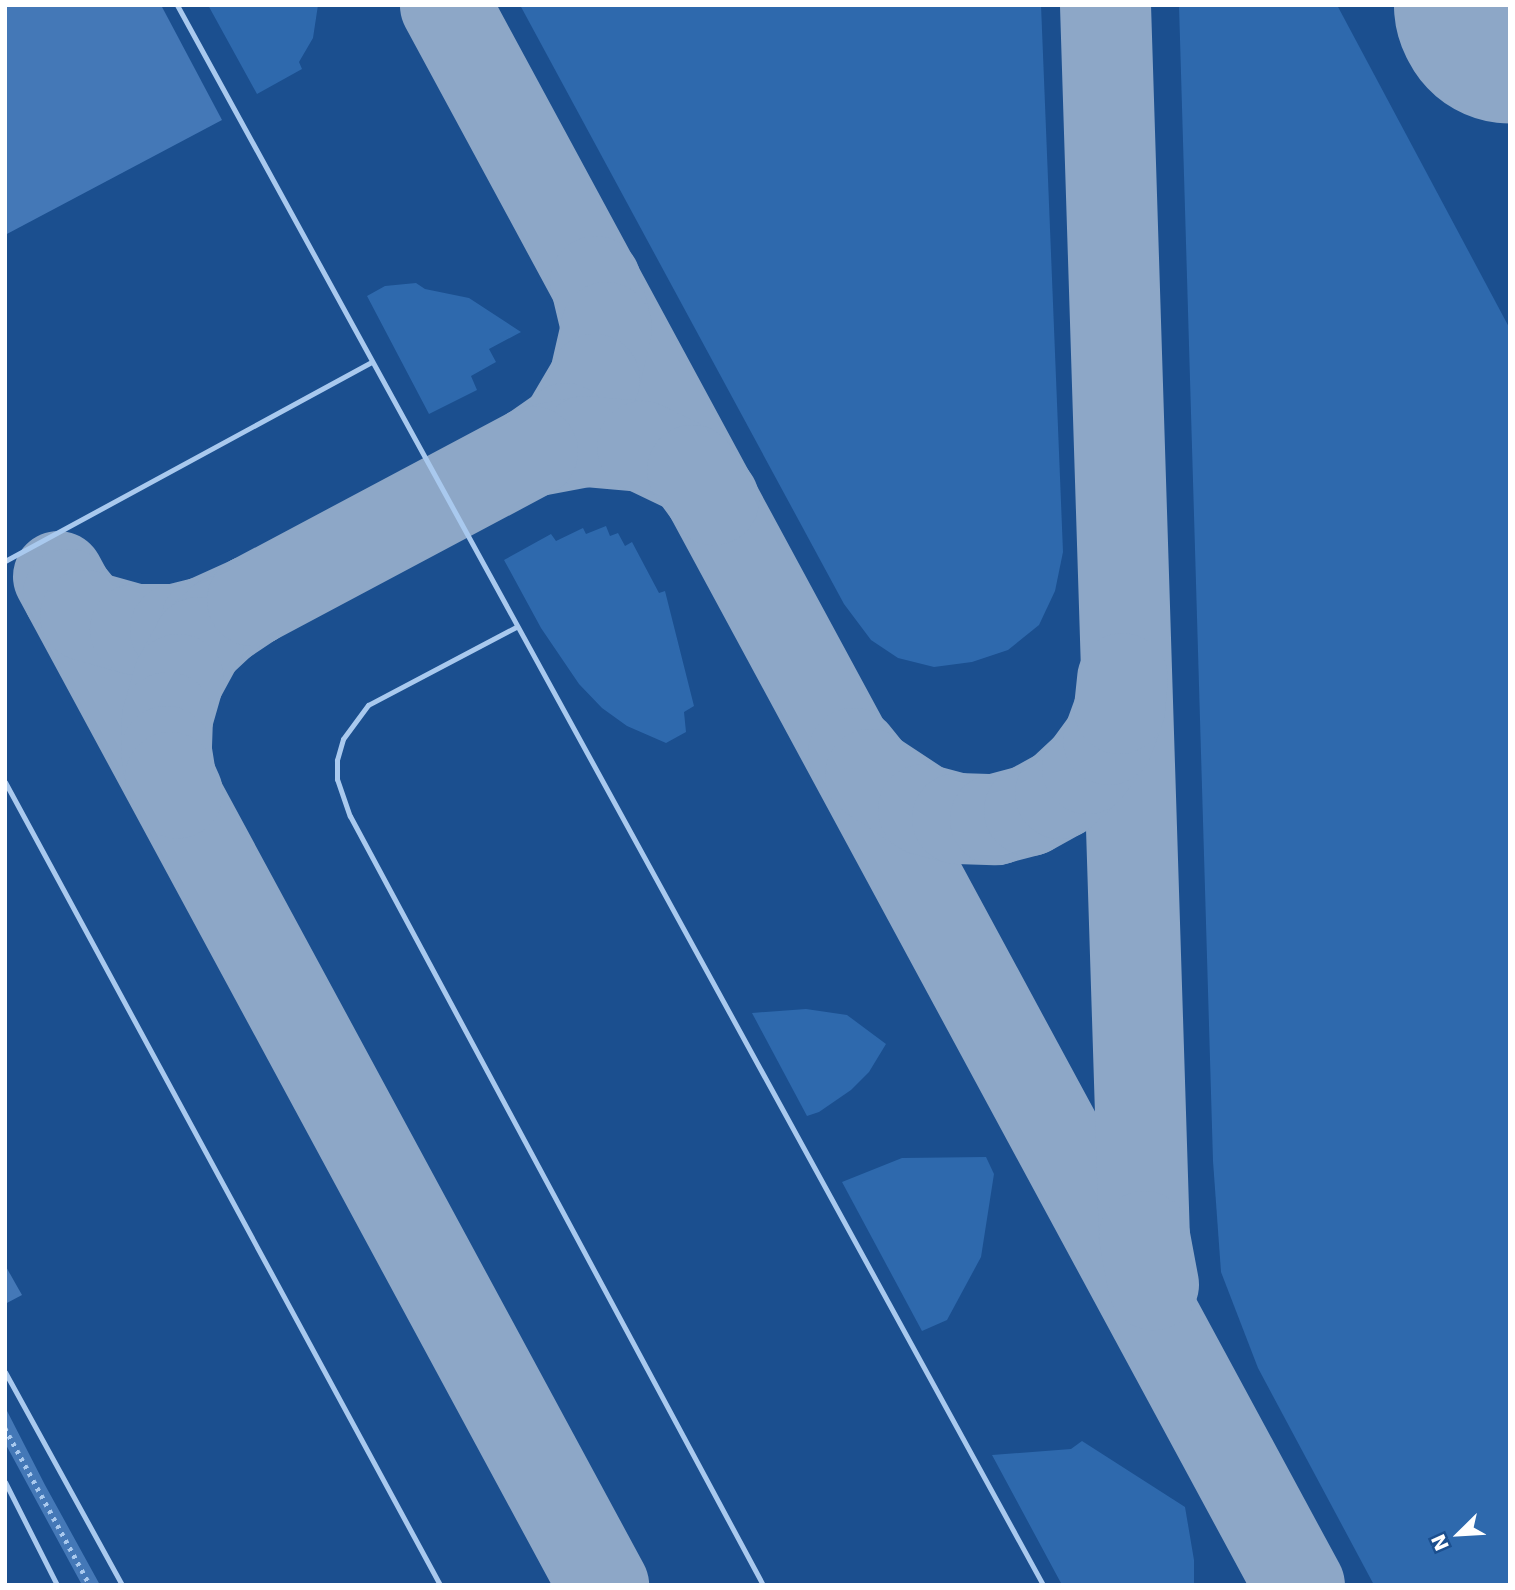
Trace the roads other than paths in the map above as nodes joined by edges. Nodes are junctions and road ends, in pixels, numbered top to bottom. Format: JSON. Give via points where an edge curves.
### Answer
{"nodes":[{"id":1,"x":177,"y":5,"type":"edge"},
{"id":2,"x":372,"y":362,"type":"junction"},
{"id":3,"x":5,"y":561,"type":"edge"},
{"id":4,"x":516,"y":626,"type":"junction"},
{"id":5,"x":5,"y":782,"type":"edge"},
{"id":6,"x":5,"y":1372,"type":"edge"},
{"id":7,"x":5,"y":1482,"type":"edge"},
{"id":8,"x":57,"y":1585,"type":"edge"},
{"id":9,"x":122,"y":1585,"type":"edge"},
{"id":10,"x":440,"y":1585,"type":"edge"},
{"id":11,"x":763,"y":1585,"type":"edge"},
{"id":12,"x":1043,"y":1585,"type":"edge"}],
"edges":[{"from":1,"to":2,"type":"lane"},
{"from":2,"to":3,"type":"lane"},
{"from":2,"to":4,"type":"lane"},
{"from":4,"to":11,"type":"lane","via":[[368,705],[344,739],[337,779],[350,816]]},
{"from":4,"to":12,"type":"lane"},
{"from":5,"to":10,"type":"lane"},
{"from":6,"to":9,"type":"lane"},
{"from":7,"to":8,"type":"lane"}]}
